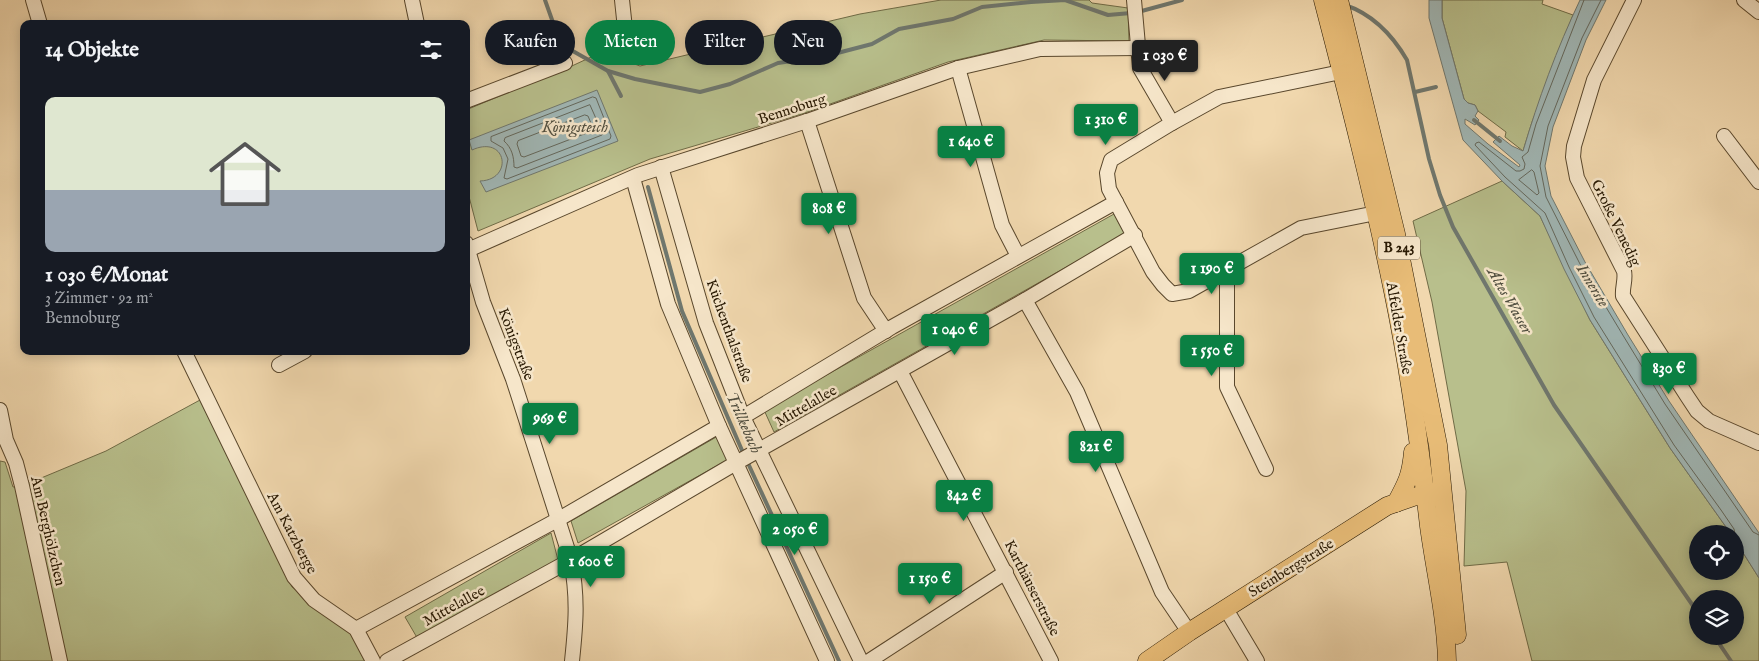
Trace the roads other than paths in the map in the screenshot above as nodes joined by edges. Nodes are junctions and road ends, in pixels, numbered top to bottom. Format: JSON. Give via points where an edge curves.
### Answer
{"nodes":[{"id":1,"x":33,"y":0,"type":"edge"},
{"id":2,"x":412,"y":0,"type":"edge"},
{"id":3,"x":622,"y":0,"type":"edge"},
{"id":4,"x":1634,"y":0,"type":"edge"},
{"id":5,"x":1744,"y":0,"type":"edge"},
{"id":6,"x":1134,"y":2,"type":"edge"},
{"id":7,"x":1331,"y":3,"type":"edge"},
{"id":8,"x":1759,"y":12,"type":"edge"},
{"id":9,"x":39,"y":20,"type":"edge"},
{"id":10,"x":416,"y":20,"type":"edge"},
{"id":11,"x":624,"y":20,"type":"edge"},
{"id":12,"x":1138,"y":48,"type":"junction"},
{"id":13,"x":557,"y":65,"type":"edge"},
{"id":14,"x":958,"y":68,"type":"junction"},
{"id":15,"x":1341,"y":72,"type":"junction"},
{"id":16,"x":470,"y":99,"type":"edge"},
{"id":17,"x":807,"y":121,"type":"junction"},
{"id":18,"x":1172,"y":124,"type":"junction"},
{"id":19,"x":1724,"y":136,"type":"dead end"},
{"id":20,"x":661,"y":167,"type":"junction"},
{"id":21,"x":632,"y":178,"type":"junction"},
{"id":22,"x":1759,"y":182,"type":"edge"},
{"id":23,"x":1116,"y":202,"type":"junction"},
{"id":24,"x":1376,"y":213,"type":"junction"},
{"id":25,"x":1135,"y":235,"type":"junction"},
{"id":26,"x":470,"y":254,"type":"edge"},
{"id":27,"x":1018,"y":256,"type":"junction"},
{"id":28,"x":470,"y":262,"type":"edge"},
{"id":29,"x":1228,"y":270,"type":"junction"},
{"id":30,"x":1025,"y":300,"type":"junction"},
{"id":31,"x":886,"y":331,"type":"junction"},
{"id":32,"x":186,"y":355,"type":"edge"},
{"id":33,"x":298,"y":355,"type":"edge"},
{"id":34,"x":280,"y":365,"type":"dead end"},
{"id":35,"x":900,"y":371,"type":"junction"},
{"id":36,"x":0,"y":410,"type":"edge"},
{"id":37,"x":743,"y":417,"type":"junction"},
{"id":38,"x":719,"y":426,"type":"junction"},
{"id":39,"x":1416,"y":426,"type":"junction"},
{"id":40,"x":1759,"y":444,"type":"edge"},
{"id":41,"x":760,"y":450,"type":"junction"},
{"id":42,"x":736,"y":463,"type":"junction"},
{"id":43,"x":1266,"y":469,"type":"dead end"},
{"id":44,"x":1434,"y":492,"type":"junction"},
{"id":45,"x":1396,"y":502,"type":"junction"},
{"id":46,"x":559,"y":519,"type":"junction"},
{"id":47,"x":571,"y":560,"type":"junction"},
{"id":48,"x":1006,"y":572,"type":"junction"},
{"id":49,"x":1226,"y":609,"type":"junction"},
{"id":50,"x":356,"y":629,"type":"junction"},
{"id":51,"x":1189,"y":632,"type":"junction"},
{"id":52,"x":60,"y":661,"type":"edge"},
{"id":53,"x":373,"y":661,"type":"edge"},
{"id":54,"x":388,"y":661,"type":"edge"},
{"id":55,"x":572,"y":661,"type":"edge"},
{"id":56,"x":827,"y":661,"type":"edge"},
{"id":57,"x":861,"y":661,"type":"edge"},
{"id":58,"x":869,"y":661,"type":"edge"},
{"id":59,"x":1051,"y":661,"type":"edge"},
{"id":60,"x":1147,"y":661,"type":"edge"},
{"id":61,"x":1257,"y":661,"type":"edge"},
{"id":62,"x":1447,"y":661,"type":"edge"},
{"id":63,"x":1458,"y":661,"type":"edge"}],
"edges":[{"from":1,"to":9,"type":"street"},
{"from":2,"to":10,"type":"street"},
{"from":3,"to":11,"type":"street"},
{"from":4,"to":40,"type":"street","name":"Große Venedig","via":[[1594,80],[1574,146],[1577,178],[1624,271],[1624,296],[1686,396],[1708,421]]},
{"from":5,"to":8,"type":"street"},
{"from":6,"to":12,"type":"street"},
{"from":7,"to":15,"type":"main road","name":"Alfelder Straße","number":"B 243"},
{"from":7,"to":44,"type":"main road","name":"Alfelder Straße","number":"B 243","via":[[1400,252],[1438,445]]},
{"from":12,"to":14,"type":"street","name":"Bennoburg","via":[[1040,49]]},
{"from":12,"to":18,"type":"street","via":[[1140,68]]},
{"from":13,"to":16,"type":"street"},
{"from":14,"to":17,"type":"street","name":"Bennoburg"},
{"from":14,"to":27,"type":"street","via":[[1002,225]]},
{"from":15,"to":18,"type":"street","via":[[1219,97]]},
{"from":15,"to":24,"type":"main road","name":"Alfelder Straße","number":"B 243"},
{"from":17,"to":20,"type":"street","name":"Bennoburg"},
{"from":17,"to":31,"type":"street","via":[[864,298]]},
{"from":18,"to":23,"type":"street","via":[[1111,160],[1107,172],[1109,189]]},
{"from":19,"to":22,"type":"street"},
{"from":20,"to":21,"type":"street","name":"Bennoburg"},
{"from":20,"to":37,"type":"street","name":"Küchenthalstraße","via":[[706,323]]},
{"from":21,"to":26,"type":"street","name":"Bennoburg"},
{"from":21,"to":38,"type":"street","via":[[668,304]]},
{"from":23,"to":25,"type":"street"},
{"from":23,"to":27,"type":"street","name":"Mittelallee"},
{"from":24,"to":29,"type":"street","via":[[1301,228]]},
{"from":24,"to":39,"type":"main road","name":"Alfelder Straße","number":"B 243","via":[[1395,299]]},
{"from":25,"to":29,"type":"street","via":[[1153,272],[1172,294],[1189,291]]},
{"from":25,"to":30,"type":"street","name":"Mittelallee"},
{"from":27,"to":31,"type":"street","name":"Mittelallee"},
{"from":28,"to":46,"type":"street","name":"Königstraße"},
{"from":29,"to":43,"type":"street","via":[[1227,387]]},
{"from":30,"to":35,"type":"street","name":"Mittelallee"},
{"from":30,"to":51,"type":"street","via":[[1077,392],[1162,592]]},
{"from":31,"to":37,"type":"street","name":"Mittelallee"},
{"from":32,"to":50,"type":"street","name":"Am Katzberge","via":[[294,577],[314,600]]},
{"from":33,"to":34,"type":"street"},
{"from":35,"to":41,"type":"street","name":"Mittelallee"},
{"from":35,"to":48,"type":"street","name":"Karthäuserstraße"},
{"from":36,"to":52,"type":"street","name":"Am Berghölzchen","via":[[6,440],[22,486]]},
{"from":37,"to":41,"type":"street","name":"Küchenthalstraße"},
{"from":38,"to":42,"type":"street"},
{"from":38,"to":46,"type":"street","name":"Mittelallee"},
{"from":39,"to":44,"type":"main road","name":"Alfelder Straße","number":"B 243"},
{"from":39,"to":45,"type":"main road","number":"B 243","via":[[1412,471]]},
{"from":41,"to":42,"type":"street","name":"Mittelallee"},
{"from":41,"to":57,"type":"street","name":"Küchenthalstraße"},
{"from":42,"to":47,"type":"street","name":"Mittelallee"},
{"from":42,"to":56,"type":"street"},
{"from":44,"to":45,"type":"main road","name":"Steinbergstraße"},
{"from":44,"to":62,"type":"main road","name":"Alfelder Straße","number":"B 243"},
{"from":44,"to":63,"type":"main road","name":"Alfelder Straße","number":"B 243","via":[[1455,613]]},
{"from":45,"to":49,"type":"main road","name":"Steinbergstraße"},
{"from":46,"to":47,"type":"street","name":"Königstraße"},
{"from":46,"to":50,"type":"street","name":"Mittelallee"},
{"from":47,"to":54,"type":"street","name":"Mittelallee"},
{"from":47,"to":55,"type":"street","name":"Königstraße","via":[[577,620]]},
{"from":48,"to":58,"type":"street"},
{"from":48,"to":59,"type":"street","name":"Karthäuserstraße"},
{"from":49,"to":51,"type":"main road","name":"Steinbergstraße"},
{"from":49,"to":61,"type":"street"},
{"from":50,"to":53,"type":"street","name":"Am Katzberge"},
{"from":51,"to":60,"type":"main road","name":"Steinbergstraße"}]}
